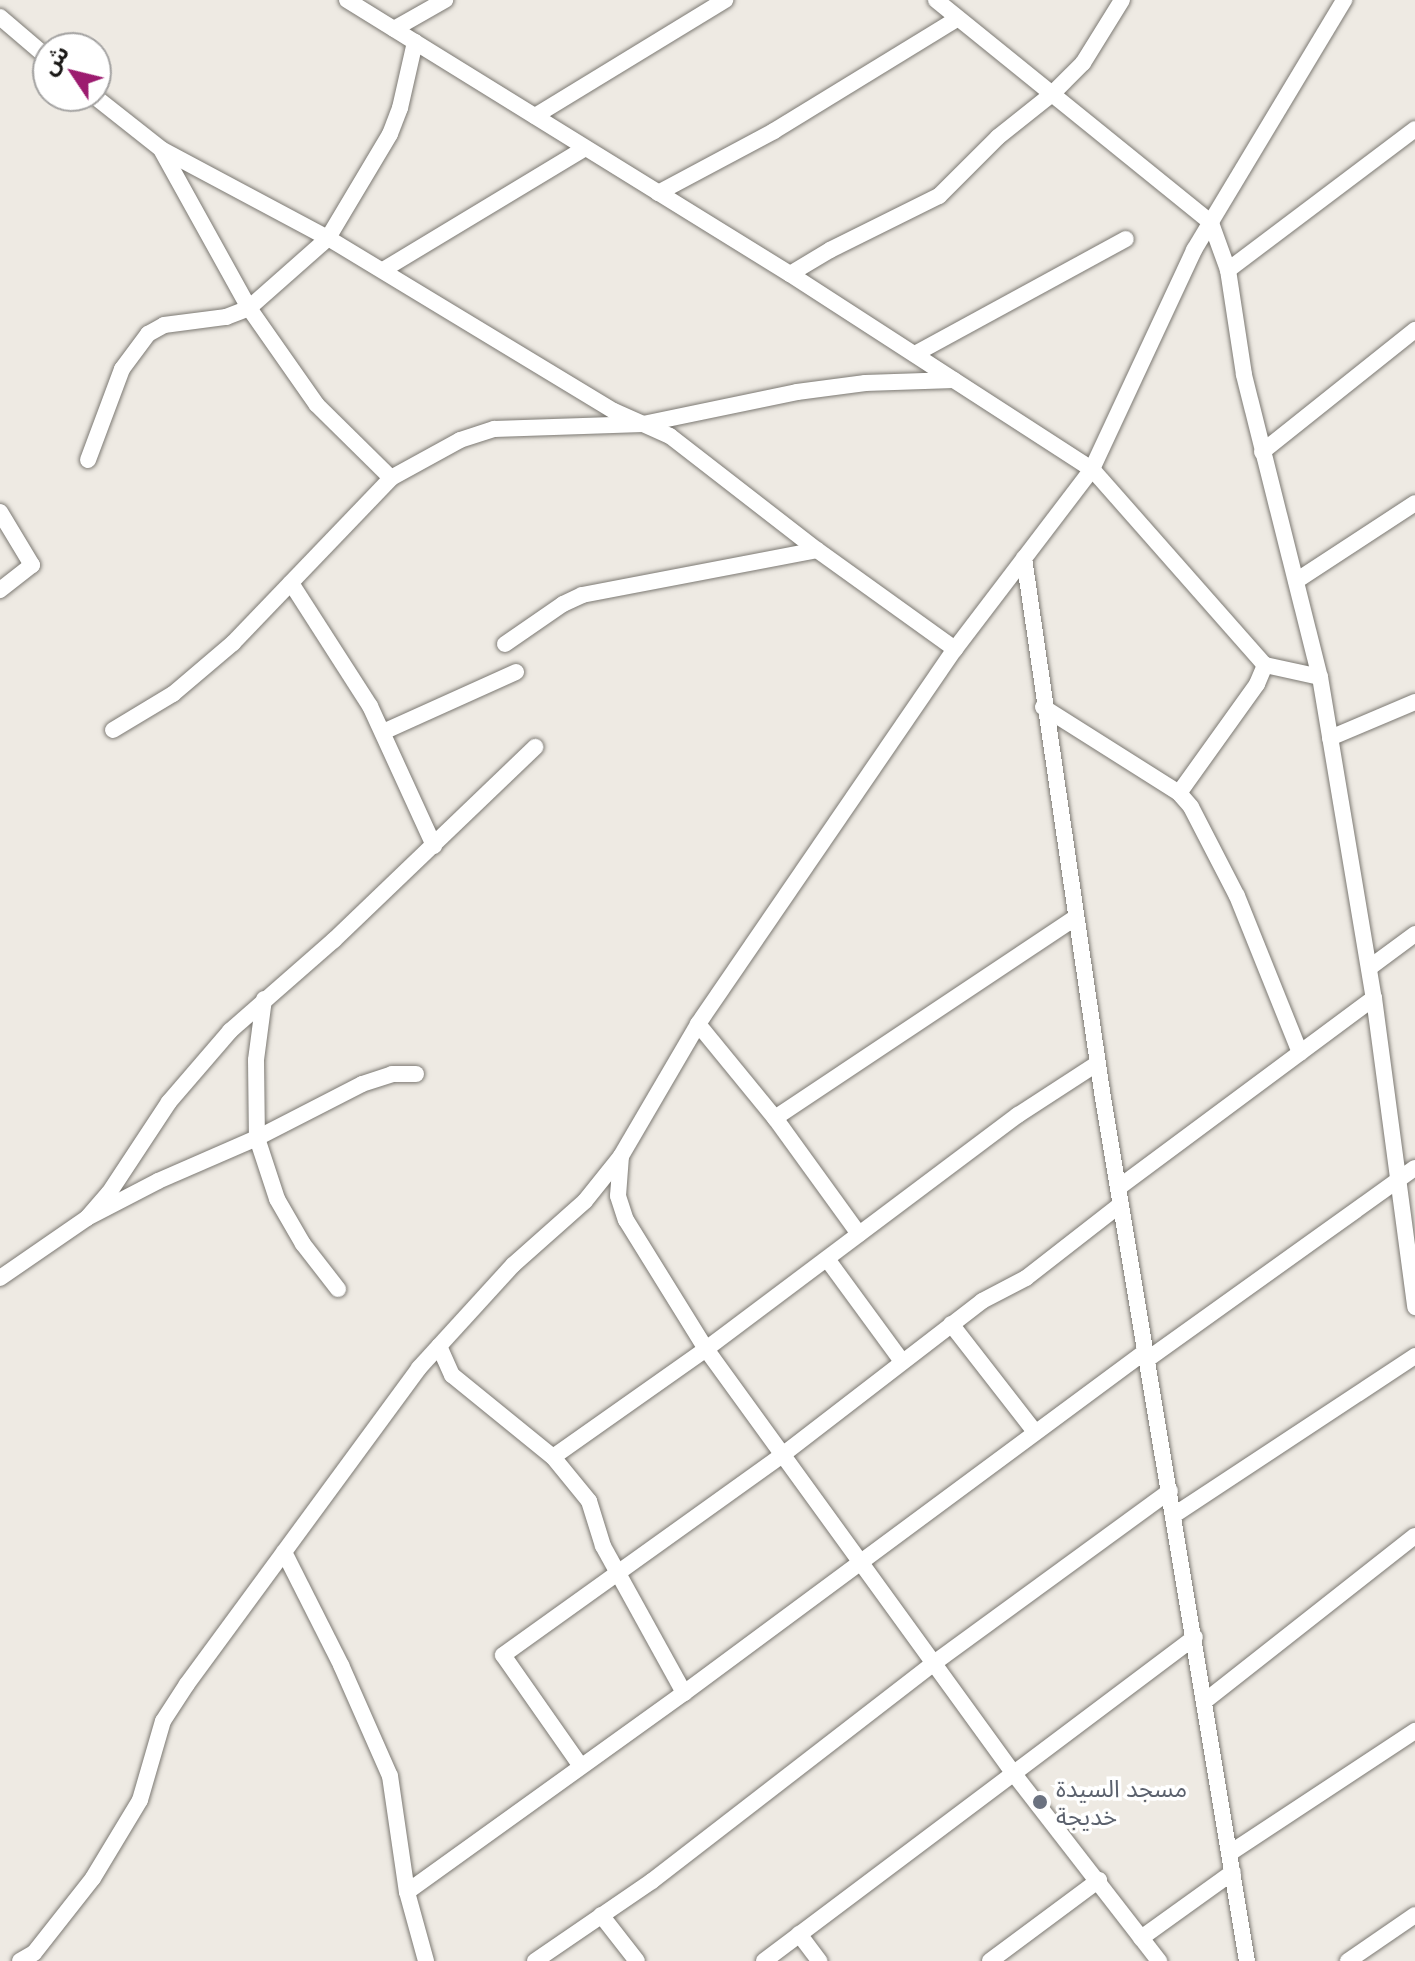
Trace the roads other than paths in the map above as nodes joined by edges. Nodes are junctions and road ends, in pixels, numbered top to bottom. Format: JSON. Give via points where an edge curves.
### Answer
{"nodes":[{"id":1,"x":347,"y":0,"type":"edge"},
{"id":2,"x":445,"y":0,"type":"edge"},
{"id":3,"x":725,"y":0,"type":"edge"},
{"id":4,"x":936,"y":0,"type":"edge"},
{"id":5,"x":1122,"y":0,"type":"edge"},
{"id":6,"x":1344,"y":0,"type":"edge"},
{"id":7,"x":0,"y":17,"type":"edge"},
{"id":8,"x":957,"y":19,"type":"junction"},
{"id":9,"x":394,"y":29,"type":"junction"},
{"id":10,"x":415,"y":42,"type":"junction"},
{"id":11,"x":32,"y":44,"type":"edge"},
{"id":12,"x":1052,"y":94,"type":"junction"},
{"id":13,"x":112,"y":110,"type":"edge"},
{"id":14,"x":535,"y":116,"type":"junction"},
{"id":15,"x":1415,"y":129,"type":"edge"},
{"id":16,"x":585,"y":148,"type":"junction"},
{"id":17,"x":161,"y":149,"type":"junction"},
{"id":18,"x":658,"y":193,"type":"junction"},
{"id":19,"x":1211,"y":223,"type":"junction"},
{"id":20,"x":328,"y":238,"type":"junction"},
{"id":21,"x":1126,"y":239,"type":"dead end"},
{"id":22,"x":383,"y":270,"type":"junction"},
{"id":23,"x":1228,"y":270,"type":"junction"},
{"id":24,"x":790,"y":274,"type":"junction"},
{"id":25,"x":249,"y":308,"type":"junction"},
{"id":26,"x":1415,"y":330,"type":"edge"},
{"id":27,"x":915,"y":354,"type":"junction"},
{"id":28,"x":954,"y":380,"type":"junction"},
{"id":29,"x":643,"y":424,"type":"junction"},
{"id":30,"x":1262,"y":452,"type":"junction"},
{"id":31,"x":88,"y":460,"type":"dead end"},
{"id":32,"x":1092,"y":469,"type":"junction"},
{"id":33,"x":391,"y":478,"type":"junction"},
{"id":34,"x":1415,"y":503,"type":"edge"},
{"id":35,"x":0,"y":512,"type":"edge"},
{"id":36,"x":817,"y":550,"type":"junction"},
{"id":37,"x":1024,"y":558,"type":"junction"},
{"id":38,"x":1296,"y":581,"type":"junction"},
{"id":39,"x":291,"y":583,"type":"junction"},
{"id":40,"x":2,"y":593,"type":"edge"},
{"id":41,"x":505,"y":644,"type":"dead end"},
{"id":42,"x":955,"y":649,"type":"junction"},
{"id":43,"x":1265,"y":665,"type":"junction"},
{"id":44,"x":516,"y":672,"type":"dead end"},
{"id":45,"x":1320,"y":677,"type":"junction"},
{"id":46,"x":1415,"y":702,"type":"edge"},
{"id":47,"x":1043,"y":707,"type":"junction"},
{"id":48,"x":113,"y":730,"type":"dead end"},
{"id":49,"x":383,"y":732,"type":"junction"},
{"id":50,"x":1330,"y":738,"type":"junction"},
{"id":51,"x":535,"y":747,"type":"dead end"},
{"id":52,"x":1179,"y":793,"type":"junction"},
{"id":53,"x":434,"y":846,"type":"junction"},
{"id":54,"x":1075,"y":918,"type":"junction"},
{"id":55,"x":1415,"y":934,"type":"edge"},
{"id":56,"x":1369,"y":968,"type":"junction"},
{"id":57,"x":1374,"y":998,"type":"junction"},
{"id":58,"x":264,"y":999,"type":"junction"},
{"id":59,"x":698,"y":1024,"type":"junction"},
{"id":60,"x":1300,"y":1053,"type":"junction"},
{"id":61,"x":1098,"y":1063,"type":"junction"},
{"id":62,"x":416,"y":1074,"type":"dead end"},
{"id":63,"x":775,"y":1118,"type":"junction"},
{"id":64,"x":257,"y":1138,"type":"junction"},
{"id":65,"x":621,"y":1156,"type":"junction"},
{"id":66,"x":1415,"y":1168,"type":"edge"},
{"id":67,"x":1398,"y":1181,"type":"junction"},
{"id":68,"x":1120,"y":1196,"type":"junction"},
{"id":69,"x":87,"y":1218,"type":"junction"},
{"id":70,"x":859,"y":1234,"type":"junction"},
{"id":71,"x":827,"y":1259,"type":"junction"},
{"id":72,"x":0,"y":1278,"type":"edge"},
{"id":73,"x":338,"y":1289,"type":"dead end"},
{"id":74,"x":1415,"y":1307,"type":"edge"},
{"id":75,"x":951,"y":1324,"type":"junction"},
{"id":76,"x":439,"y":1346,"type":"junction"},
{"id":77,"x":706,"y":1349,"type":"junction"},
{"id":78,"x":1147,"y":1355,"type":"junction"},
{"id":79,"x":1415,"y":1356,"type":"edge"},
{"id":80,"x":901,"y":1360,"type":"junction"},
{"id":81,"x":1035,"y":1432,"type":"junction"},
{"id":82,"x":781,"y":1456,"type":"junction"},
{"id":83,"x":553,"y":1457,"type":"junction"},
{"id":84,"x":1170,"y":1491,"type":"junction"},
{"id":85,"x":1174,"y":1515,"type":"junction"},
{"id":86,"x":1415,"y":1536,"type":"edge"},
{"id":87,"x":284,"y":1552,"type":"junction"},
{"id":88,"x":859,"y":1560,"type":"junction"},
{"id":89,"x":617,"y":1573,"type":"junction"},
{"id":90,"x":1195,"y":1637,"type":"junction"},
{"id":91,"x":934,"y":1663,"type":"junction"},
{"id":92,"x":684,"y":1693,"type":"junction"},
{"id":93,"x":1205,"y":1701,"type":"junction"},
{"id":94,"x":1415,"y":1731,"type":"edge"},
{"id":95,"x":580,"y":1765,"type":"junction"},
{"id":96,"x":1014,"y":1774,"type":"junction"},
{"id":97,"x":1230,"y":1853,"type":"junction"},
{"id":98,"x":1233,"y":1872,"type":"junction"},
{"id":99,"x":1099,"y":1880,"type":"junction"},
{"id":100,"x":407,"y":1892,"type":"junction"},
{"id":101,"x":601,"y":1915,"type":"junction"},
{"id":102,"x":1415,"y":1915,"type":"edge"},
{"id":103,"x":799,"y":1934,"type":"junction"},
{"id":104,"x":1141,"y":1938,"type":"junction"},
{"id":105,"x":20,"y":1961,"type":"edge"},
{"id":106,"x":426,"y":1961,"type":"edge"},
{"id":107,"x":535,"y":1961,"type":"edge"},
{"id":108,"x":637,"y":1961,"type":"edge"},
{"id":109,"x":764,"y":1961,"type":"edge"},
{"id":110,"x":819,"y":1961,"type":"edge"},
{"id":111,"x":990,"y":1961,"type":"edge"},
{"id":112,"x":1159,"y":1961,"type":"edge"},
{"id":113,"x":1247,"y":1961,"type":"edge"},
{"id":114,"x":1348,"y":1961,"type":"edge"}],
"edges":[{"from":1,"to":9,"type":"street"},
{"from":2,"to":9,"type":"street"},
{"from":3,"to":14,"type":"street"},
{"from":4,"to":8,"type":"street"},
{"from":5,"to":12,"type":"street","via":[[1083,63]]},
{"from":6,"to":19,"type":"street"},
{"from":7,"to":11,"type":"street"},
{"from":8,"to":12,"type":"street"},
{"from":8,"to":18,"type":"street","via":[[774,131]]},
{"from":9,"to":10,"type":"street"},
{"from":10,"to":14,"type":"street"},
{"from":10,"to":20,"type":"street","via":[[390,134]]},
{"from":12,"to":19,"type":"street"},
{"from":12,"to":24,"type":"street","via":[[998,137],[939,196]]},
{"from":13,"to":17,"type":"street"},
{"from":14,"to":16,"type":"street"},
{"from":15,"to":23,"type":"street"},
{"from":16,"to":18,"type":"street"},
{"from":16,"to":22,"type":"street"},
{"from":17,"to":20,"type":"street"},
{"from":17,"to":25,"type":"street"},
{"from":18,"to":24,"type":"street"},
{"from":19,"to":23,"type":"street"},
{"from":19,"to":32,"type":"street"},
{"from":20,"to":22,"type":"street"},
{"from":20,"to":25,"type":"street"},
{"from":21,"to":27,"type":"street"},
{"from":22,"to":29,"type":"street"},
{"from":23,"to":30,"type":"street"},
{"from":24,"to":27,"type":"street"},
{"from":25,"to":31,"type":"street","via":[[226,317],[164,325],[148,334],[122,369]]},
{"from":25,"to":33,"type":"street","via":[[317,405]]},
{"from":26,"to":30,"type":"street"},
{"from":27,"to":28,"type":"street"},
{"from":28,"to":29,"type":"street","via":[[797,392]]},
{"from":28,"to":32,"type":"street"},
{"from":29,"to":33,"type":"street","via":[[494,429],[430,454]]},
{"from":29,"to":36,"type":"street","via":[[700,456]]},
{"from":30,"to":38,"type":"street"},
{"from":32,"to":37,"type":"street"},
{"from":32,"to":43,"type":"street"},
{"from":33,"to":39,"type":"street"},
{"from":34,"to":38,"type":"street"},
{"from":35,"to":40,"type":"street","via":[[32,565]]},
{"from":36,"to":41,"type":"street","via":[[582,595]]},
{"from":36,"to":42,"type":"street"},
{"from":37,"to":42,"type":"street"},
{"from":37,"to":47,"type":"street"},
{"from":38,"to":45,"type":"street"},
{"from":39,"to":48,"type":"street","via":[[173,694]]},
{"from":39,"to":49,"type":"street"},
{"from":42,"to":59,"type":"street"},
{"from":43,"to":45,"type":"street"},
{"from":43,"to":52,"type":"street"},
{"from":44,"to":49,"type":"street"},
{"from":45,"to":50,"type":"street"},
{"from":46,"to":50,"type":"street"},
{"from":47,"to":52,"type":"street"},
{"from":47,"to":54,"type":"street"},
{"from":49,"to":53,"type":"street"},
{"from":50,"to":56,"type":"street"},
{"from":51,"to":53,"type":"street"},
{"from":52,"to":60,"type":"street","via":[[1237,896]]},
{"from":53,"to":58,"type":"street"},
{"from":54,"to":61,"type":"street"},
{"from":54,"to":63,"type":"street"},
{"from":55,"to":56,"type":"street"},
{"from":56,"to":57,"type":"street"},
{"from":57,"to":60,"type":"street"},
{"from":57,"to":67,"type":"street"},
{"from":58,"to":64,"type":"street","via":[[256,1060]]},
{"from":58,"to":69,"type":"street","via":[[169,1102]]},
{"from":59,"to":63,"type":"street"},
{"from":59,"to":65,"type":"street"},
{"from":60,"to":68,"type":"street"},
{"from":61,"to":68,"type":"street"},
{"from":61,"to":70,"type":"street","via":[[1018,1115]]},
{"from":62,"to":64,"type":"street","via":[[392,1074],[362,1084]]},
{"from":63,"to":70,"type":"street"},
{"from":64,"to":69,"type":"street"},
{"from":64,"to":73,"type":"street","via":[[277,1199]]},
{"from":65,"to":76,"type":"street","via":[[585,1201],[513,1265]]},
{"from":65,"to":77,"type":"street","via":[[618,1196],[626,1220]]},
{"from":66,"to":67,"type":"street"},
{"from":67,"to":74,"type":"street"},
{"from":67,"to":78,"type":"street"},
{"from":68,"to":75,"type":"street","via":[[1026,1278]]},
{"from":68,"to":78,"type":"street"},
{"from":69,"to":72,"type":"street"},
{"from":70,"to":71,"type":"street"},
{"from":71,"to":77,"type":"street"},
{"from":71,"to":80,"type":"street"},
{"from":75,"to":80,"type":"street"},
{"from":75,"to":81,"type":"street"},
{"from":76,"to":83,"type":"street","via":[[452,1375]]},
{"from":76,"to":87,"type":"street"},
{"from":77,"to":82,"type":"street"},
{"from":77,"to":83,"type":"street"},
{"from":78,"to":81,"type":"street"},
{"from":78,"to":84,"type":"street"},
{"from":79,"to":85,"type":"street"},
{"from":80,"to":82,"type":"street"},
{"from":81,"to":88,"type":"street"},
{"from":82,"to":88,"type":"street"},
{"from":82,"to":89,"type":"street"},
{"from":83,"to":89,"type":"street","via":[[589,1501]]},
{"from":84,"to":85,"type":"street"},
{"from":84,"to":91,"type":"street"},
{"from":85,"to":90,"type":"street"},
{"from":86,"to":93,"type":"street"},
{"from":87,"to":100,"type":"street","via":[[390,1776]]},
{"from":87,"to":105,"type":"street","via":[[163,1721],[140,1800],[93,1878],[34,1953]]},
{"from":88,"to":91,"type":"street"},
{"from":88,"to":92,"type":"street"},
{"from":89,"to":92,"type":"street"},
{"from":89,"to":95,"type":"street","via":[[503,1655]]},
{"from":90,"to":93,"type":"street"},
{"from":90,"to":96,"type":"street"},
{"from":91,"to":96,"type":"street"},
{"from":91,"to":101,"type":"street"},
{"from":92,"to":95,"type":"street"},
{"from":93,"to":97,"type":"street"},
{"from":94,"to":97,"type":"street"},
{"from":95,"to":100,"type":"street"},
{"from":96,"to":99,"type":"street"},
{"from":96,"to":103,"type":"street"},
{"from":97,"to":98,"type":"street"},
{"from":98,"to":104,"type":"street"},
{"from":98,"to":113,"type":"street"},
{"from":99,"to":104,"type":"street"},
{"from":99,"to":111,"type":"street"},
{"from":100,"to":106,"type":"street"},
{"from":101,"to":107,"type":"street"},
{"from":101,"to":108,"type":"street"},
{"from":102,"to":114,"type":"street"},
{"from":103,"to":109,"type":"street"},
{"from":103,"to":110,"type":"street"},
{"from":104,"to":112,"type":"street"}]}
